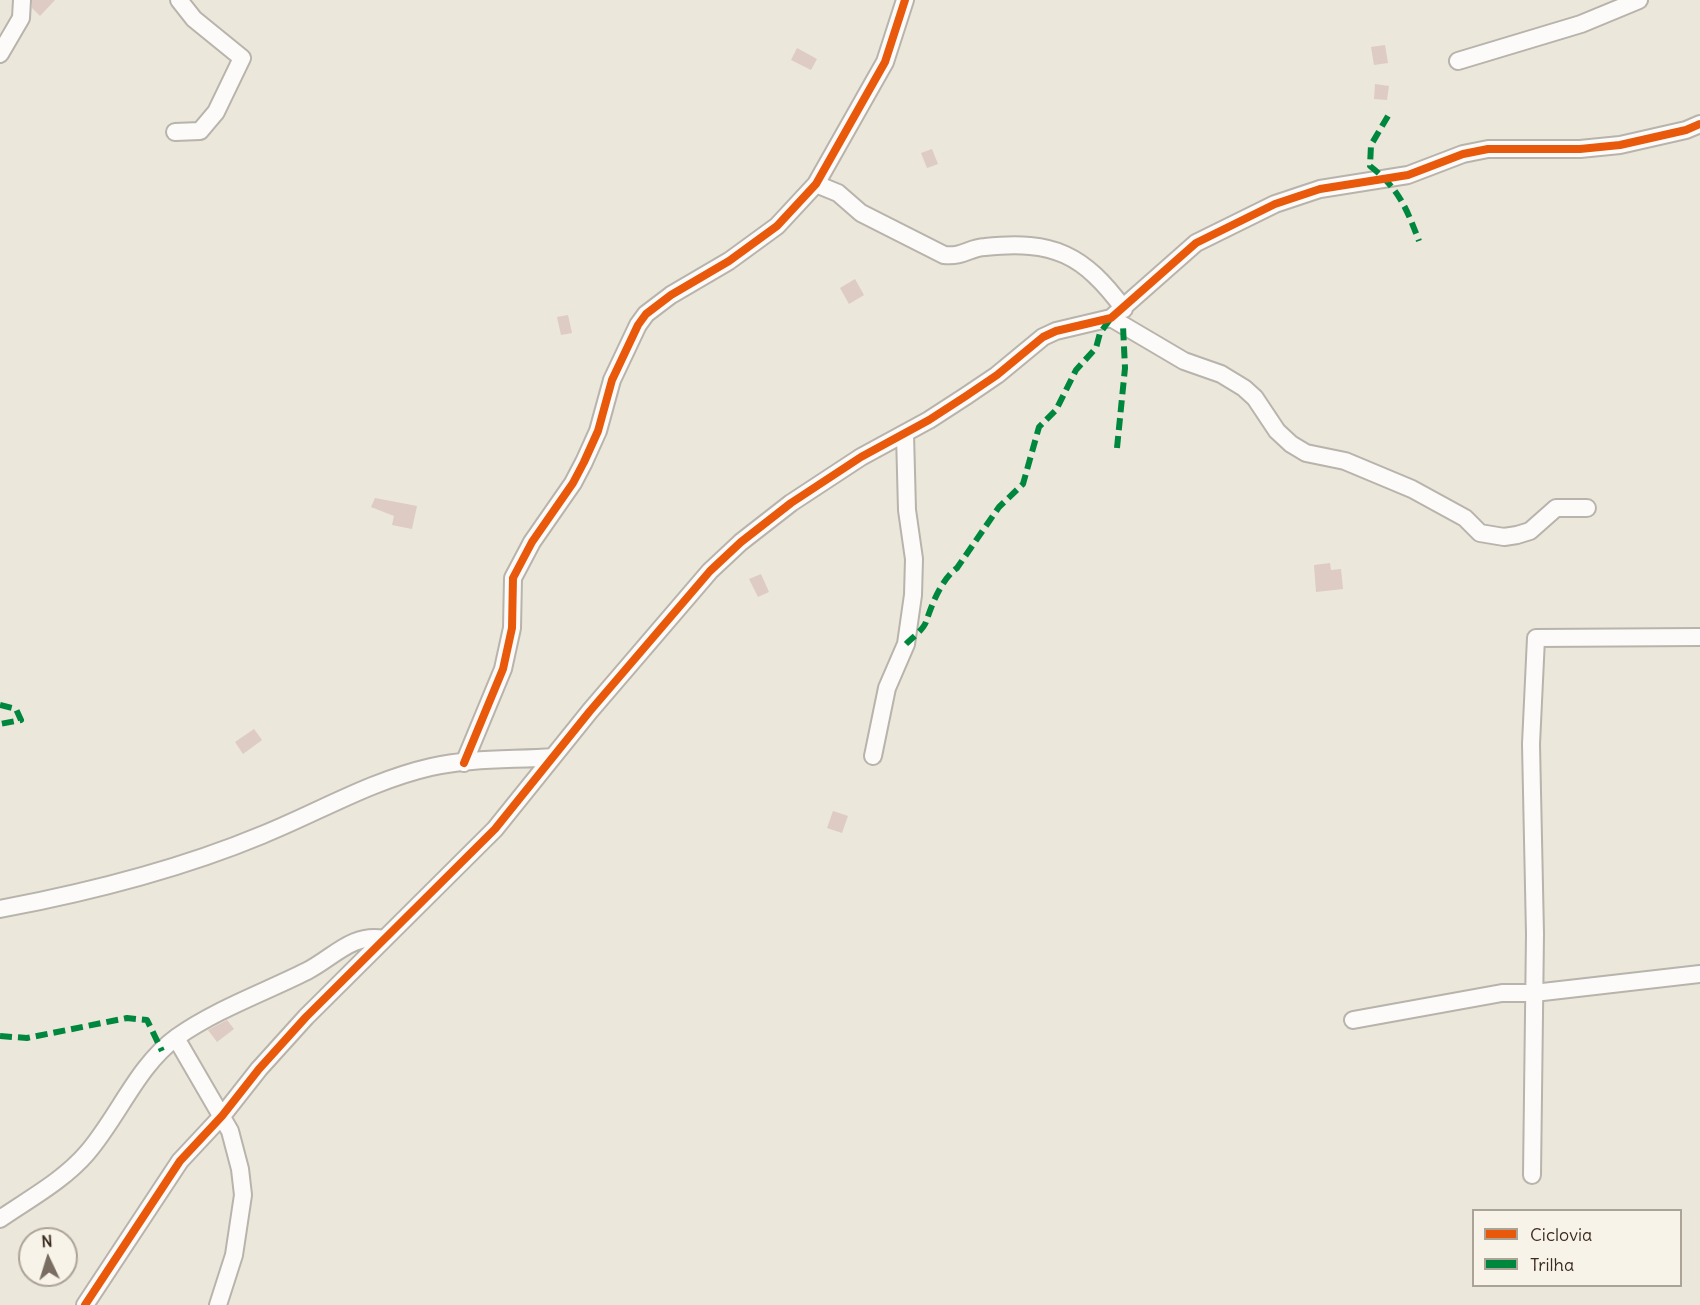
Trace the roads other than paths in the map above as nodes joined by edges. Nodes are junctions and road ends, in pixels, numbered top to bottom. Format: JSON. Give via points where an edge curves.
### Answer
{"nodes":[{"id":1,"x":22,"y":0,"type":"edge"},
{"id":2,"x":179,"y":0,"type":"edge"},
{"id":3,"x":905,"y":0,"type":"edge"},
{"id":4,"x":1640,"y":0,"type":"edge"},
{"id":5,"x":0,"y":54,"type":"edge"},
{"id":6,"x":1458,"y":61,"type":"dead end"},
{"id":7,"x":1700,"y":124,"type":"edge"},
{"id":8,"x":175,"y":132,"type":"dead end"},
{"id":9,"x":816,"y":184,"type":"junction"},
{"id":10,"x":1118,"y":313,"type":"junction"},
{"id":11,"x":905,"y":434,"type":"junction"},
{"id":12,"x":1587,"y":508,"type":"dead end"},
{"id":13,"x":1700,"y":637,"type":"edge"},
{"id":14,"x":873,"y":756,"type":"dead end"},
{"id":15,"x":553,"y":758,"type":"junction"},
{"id":16,"x":464,"y":763,"type":"junction"},
{"id":17,"x":0,"y":909,"type":"edge"},
{"id":18,"x":384,"y":939,"type":"junction"},
{"id":19,"x":1700,"y":974,"type":"edge"},
{"id":20,"x":1534,"y":993,"type":"junction"},
{"id":21,"x":1353,"y":1020,"type":"dead end"},
{"id":22,"x":176,"y":1038,"type":"junction"},
{"id":23,"x":222,"y":1116,"type":"junction"},
{"id":24,"x":1532,"y":1175,"type":"dead end"},
{"id":25,"x":0,"y":1220,"type":"edge"},
{"id":26,"x":85,"y":1305,"type":"edge"},
{"id":27,"x":218,"y":1305,"type":"edge"}],
"edges":[{"from":1,"to":5,"type":"street","via":[[21,18]]},
{"from":2,"to":8,"type":"street","via":[[194,19],[242,58],[216,112],[200,131]]},
{"from":3,"to":9,"type":"street","via":[[885,62]]},
{"from":4,"to":6,"type":"street","via":[[1581,24]]},
{"from":7,"to":10,"type":"street","via":[[1620,145],[1580,149],[1488,148],[1408,175],[1320,189],[1275,204],[1196,243]]},
{"from":9,"to":10,"type":"street","via":[[838,193],[861,213],[945,255],[959,256],[981,247],[1028,245],[1071,257],[1103,281]]},
{"from":9,"to":16,"type":"street","via":[[777,226],[729,261],[671,294],[638,325],[612,380],[598,431],[584,462],[513,578],[512,628],[503,669]]},
{"from":10,"to":11,"type":"street","via":[[1043,337],[997,375]]},
{"from":10,"to":12,"type":"street","via":[[1184,361],[1221,374],[1244,388],[1291,444],[1306,453],[1345,461],[1412,489],[1465,518],[1480,533],[1517,535],[1530,531],[1556,508]]},
{"from":11,"to":14,"type":"street","via":[[913,595],[906,644],[887,688]]},
{"from":11,"to":15,"type":"street","via":[[831,475],[741,542],[710,571]]},
{"from":13,"to":20,"type":"street","via":[[1536,638],[1531,744]]},
{"from":15,"to":16,"type":"street"},
{"from":15,"to":18,"type":"street","via":[[495,830]]},
{"from":16,"to":17,"type":"street","via":[[398,776],[194,860],[111,886]]},
{"from":18,"to":22,"type":"street","via":[[359,938],[308,970],[235,1003]]},
{"from":18,"to":23,"type":"street","via":[[258,1069]]},
{"from":19,"to":20,"type":"street"},
{"from":20,"to":21,"type":"street","via":[[1502,993]]},
{"from":20,"to":24,"type":"street"},
{"from":22,"to":23,"type":"street"},
{"from":22,"to":25,"type":"street","via":[[138,1079],[77,1164]]},
{"from":23,"to":26,"type":"street","via":[[180,1161]]},
{"from":23,"to":27,"type":"street","via":[[230,1131],[243,1195],[234,1255]]}]}
